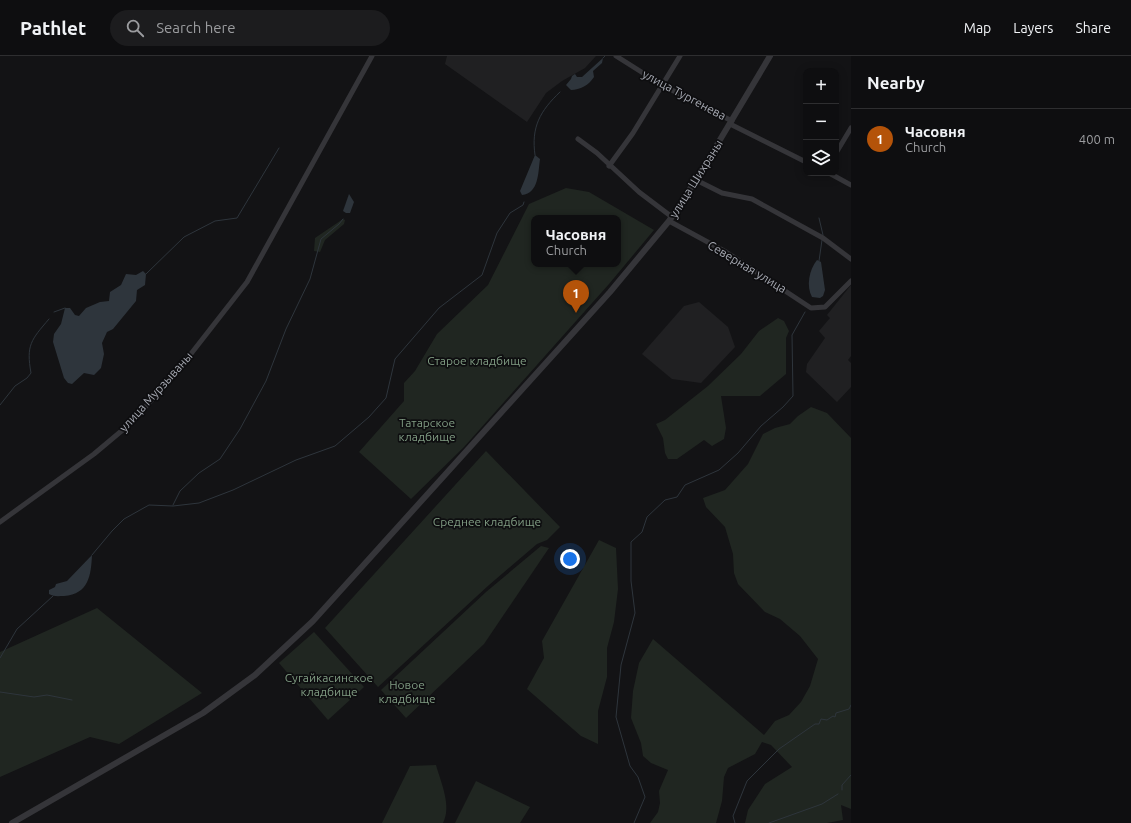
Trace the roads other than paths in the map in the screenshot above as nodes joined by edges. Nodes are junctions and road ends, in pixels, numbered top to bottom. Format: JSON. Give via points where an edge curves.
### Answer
{"nodes":[{"id":1,"x":372,"y":56,"type":"edge"},
{"id":2,"x":616,"y":56,"type":"edge"},
{"id":3,"x":680,"y":56,"type":"edge"},
{"id":4,"x":770,"y":56,"type":"edge"},
{"id":5,"x":662,"y":85,"type":"junction"},
{"id":6,"x":731,"y":122,"type":"junction"},
{"id":7,"x":851,"y":128,"type":"edge"},
{"id":8,"x":578,"y":139,"type":"dead end"},
{"id":9,"x":839,"y":148,"type":"edge"},
{"id":10,"x":803,"y":160,"type":"edge"},
{"id":11,"x":609,"y":166,"type":"junction"},
{"id":12,"x":834,"y":176,"type":"edge"},
{"id":13,"x":696,"y":180,"type":"junction"},
{"id":14,"x":851,"y":185,"type":"edge"},
{"id":15,"x":671,"y":219,"type":"junction"},
{"id":16,"x":851,"y":259,"type":"edge"},
{"id":17,"x":851,"y":281,"type":"edge"},
{"id":18,"x":0,"y":522,"type":"edge"},
{"id":19,"x":12,"y":823,"type":"edge"}],
"edges":[{"from":1,"to":18,"type":"street","name":"улица Мурзываны","via":[[247,282],[176,373],[131,423],[94,454]]},
{"from":2,"to":5,"type":"street","name":"улица Тургенева"},
{"from":3,"to":5,"type":"street"},
{"from":4,"to":6,"type":"street","name":"улица Шихраны"},
{"from":5,"to":6,"type":"street","name":"улица Тургенева"},
{"from":5,"to":11,"type":"street","via":[[633,133]]},
{"from":6,"to":10,"type":"street","name":"улица Тургенева"},
{"from":6,"to":13,"type":"street","name":"улица Шихраны"},
{"from":7,"to":9,"type":"street"},
{"from":8,"to":11,"type":"street","name":"Северная улица"},
{"from":11,"to":15,"type":"street","name":"Северная улица"},
{"from":12,"to":14,"type":"street"},
{"from":13,"to":15,"type":"street","name":"улица Шихраны"},
{"from":13,"to":16,"type":"street","via":[[722,193],[752,199],[823,238]]},
{"from":15,"to":17,"type":"street","name":"Северная улица","via":[[811,308],[824,307]]},
{"from":15,"to":19,"type":"street","name":"улица Шихраны","via":[[610,292],[313,621],[278,654],[255,675],[203,713]]}]}
